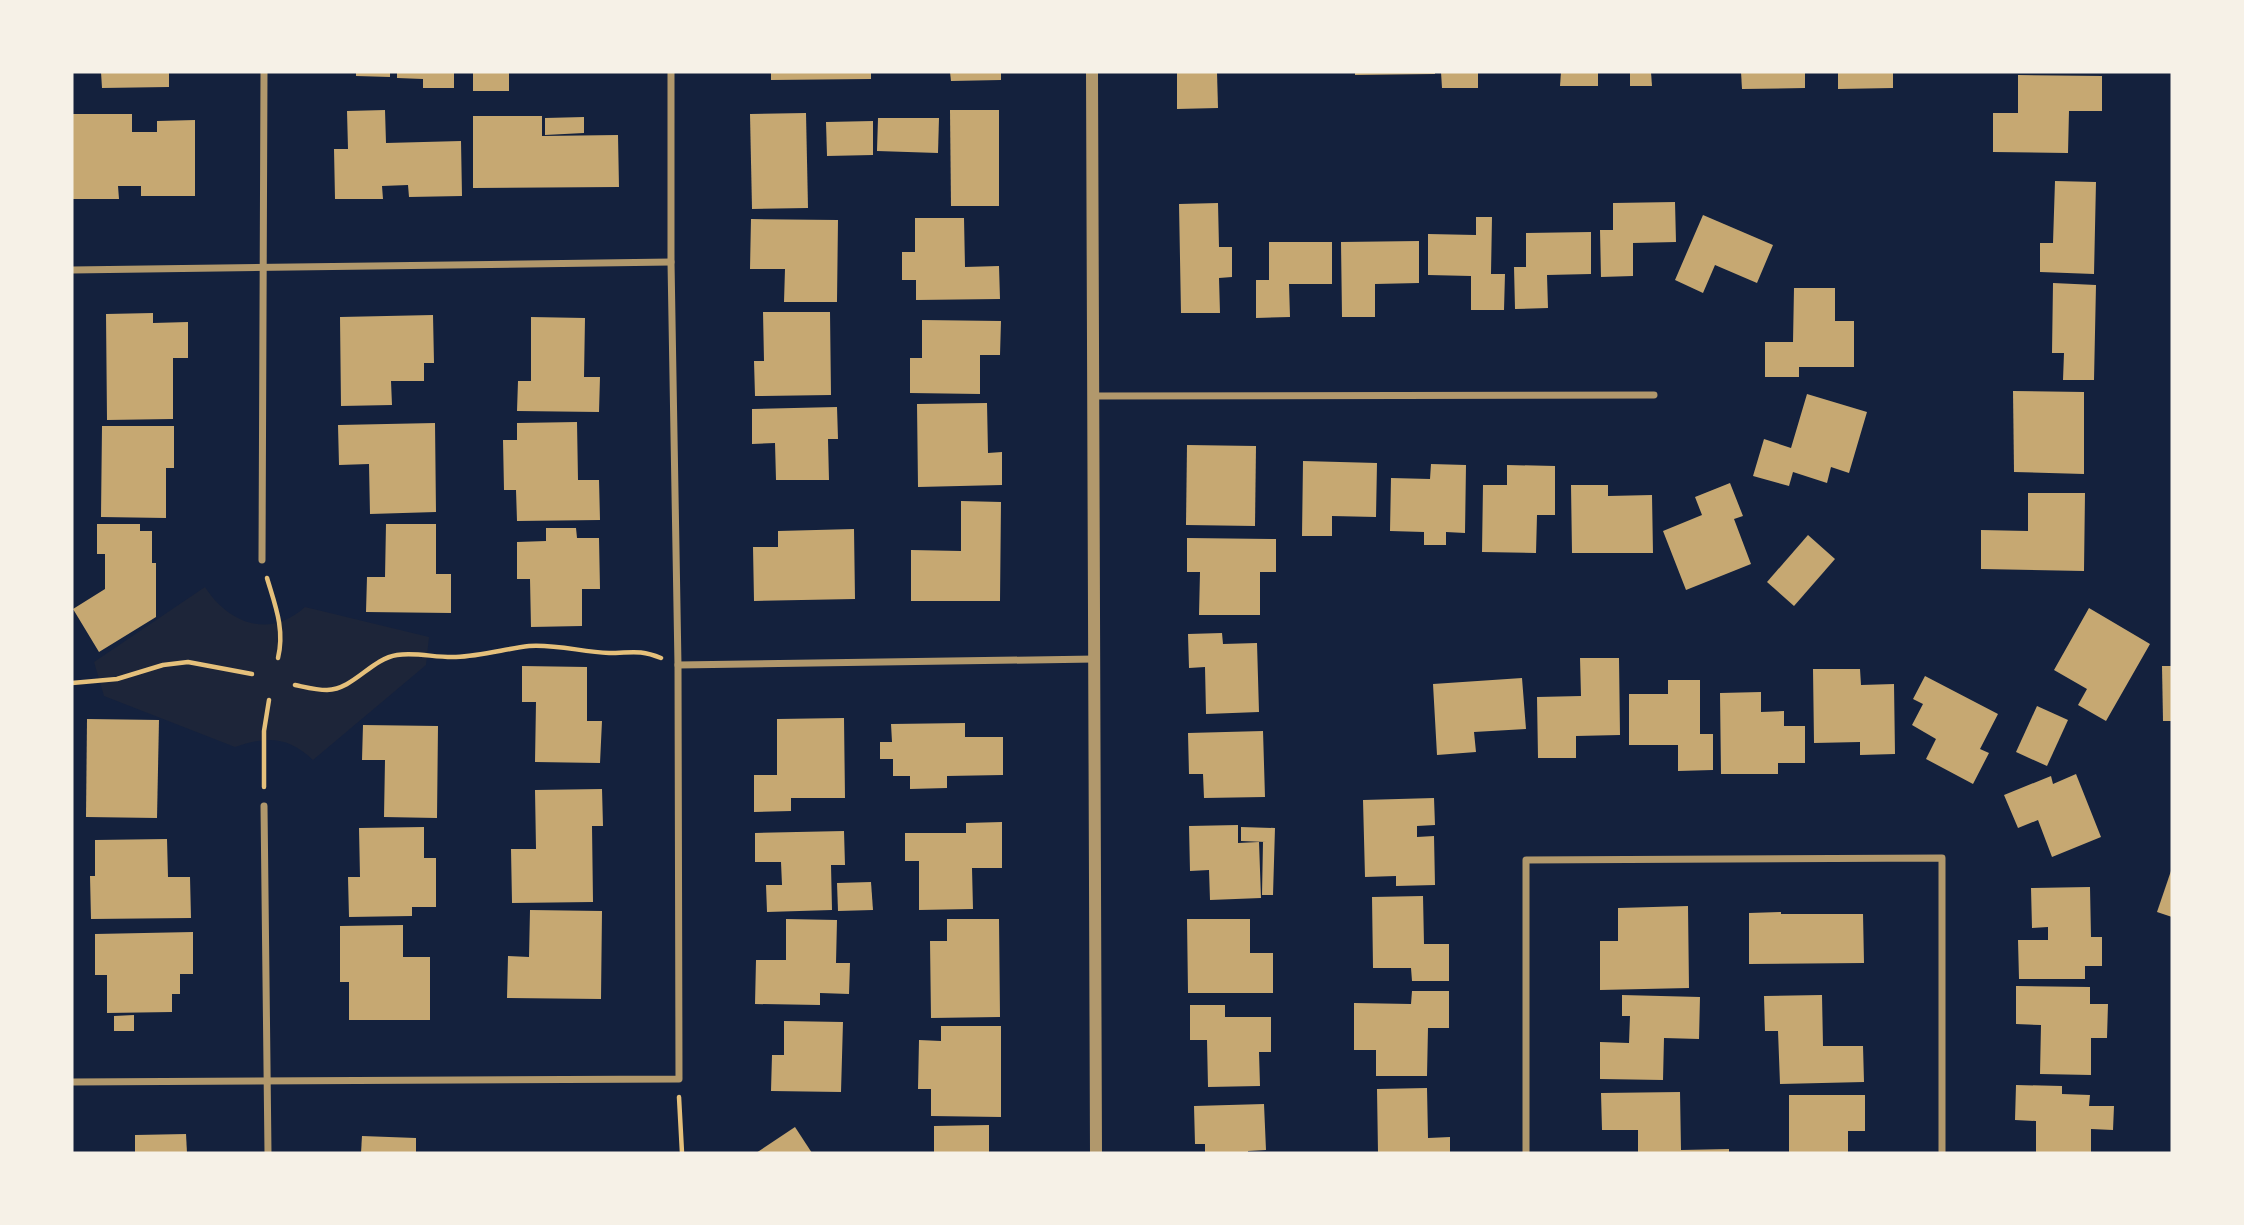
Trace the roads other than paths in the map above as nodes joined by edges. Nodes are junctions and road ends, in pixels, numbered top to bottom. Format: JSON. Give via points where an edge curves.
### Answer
{"nodes":[{"id":1,"x":264,"y":72,"type":"edge"},
{"id":2,"x":671,"y":72,"type":"edge"},
{"id":3,"x":1092,"y":72,"type":"edge"},
{"id":4,"x":671,"y":262,"type":"junction"},
{"id":5,"x":262,"y":268,"type":"junction"},
{"id":6,"x":72,"y":270,"type":"edge"},
{"id":7,"x":1654,"y":395,"type":"dead end"},
{"id":8,"x":1094,"y":396,"type":"junction"},
{"id":9,"x":262,"y":560,"type":"road end"},
{"id":10,"x":1095,"y":659,"type":"junction"},
{"id":11,"x":678,"y":665,"type":"junction"},
{"id":12,"x":264,"y":806,"type":"road end"},
{"id":13,"x":267,"y":1080,"type":"junction"},
{"id":14,"x":72,"y":1082,"type":"edge"},
{"id":15,"x":268,"y":1153,"type":"edge"},
{"id":16,"x":1096,"y":1153,"type":"edge"},
{"id":17,"x":1526,"y":1153,"type":"edge"},
{"id":18,"x":1942,"y":1153,"type":"edge"}],
"edges":[{"from":1,"to":5,"type":"street"},
{"from":2,"to":4,"type":"street"},
{"from":3,"to":8,"type":"street"},
{"from":4,"to":5,"type":"street"},
{"from":4,"to":11,"type":"street"},
{"from":5,"to":6,"type":"street"},
{"from":5,"to":9,"type":"street"},
{"from":7,"to":8,"type":"street"},
{"from":8,"to":10,"type":"street"},
{"from":10,"to":11,"type":"street"},
{"from":10,"to":16,"type":"street"},
{"from":11,"to":13,"type":"street","via":[[679,1079]]},
{"from":12,"to":13,"type":"street"},
{"from":13,"to":14,"type":"street"},
{"from":13,"to":15,"type":"street"},
{"from":17,"to":18,"type":"street","via":[[1526,860],[1942,858]]}]}
